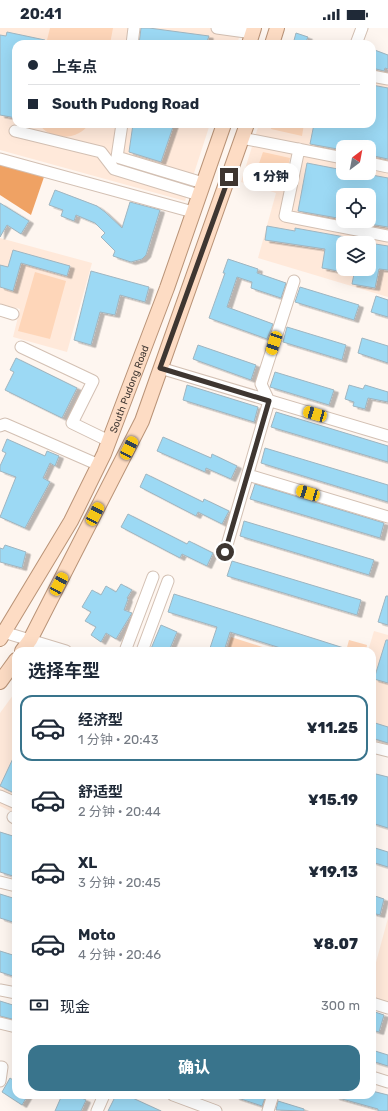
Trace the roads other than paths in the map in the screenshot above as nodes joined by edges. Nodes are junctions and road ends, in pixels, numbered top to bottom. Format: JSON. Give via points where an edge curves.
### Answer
{"nodes":[{"id":1,"x":134,"y":28,"type":"edge"},
{"id":2,"x":218,"y":28,"type":"edge"},
{"id":3,"x":277,"y":28,"type":"edge"},
{"id":4,"x":362,"y":28,"type":"edge"},
{"id":5,"x":252,"y":35,"type":"edge"},
{"id":6,"x":132,"y":40,"type":"edge"},
{"id":7,"x":273,"y":40,"type":"edge"},
{"id":8,"x":358,"y":40,"type":"edge"},
{"id":9,"x":376,"y":77,"type":"edge"},
{"id":10,"x":388,"y":79,"type":"edge"},
{"id":11,"x":121,"y":128,"type":"edge"},
{"id":12,"x":223,"y":128,"type":"edge"},
{"id":13,"x":246,"y":128,"type":"edge"},
{"id":14,"x":15,"y":130,"type":"dead end"},
{"id":15,"x":242,"y":138,"type":"junction"},
{"id":16,"x":299,"y":149,"type":"junction"},
{"id":17,"x":336,"y":157,"type":"edge"},
{"id":18,"x":0,"y":159,"type":"edge"},
{"id":19,"x":376,"y":164,"type":"edge"},
{"id":20,"x":388,"y":167,"type":"edge"},
{"id":21,"x":201,"y":189,"type":"junction"},
{"id":22,"x":193,"y":212,"type":"junction"},
{"id":23,"x":388,"y":236,"type":"edge"},
{"id":24,"x":294,"y":281,"type":"dead end"},
{"id":25,"x":0,"y":310,"type":"edge"},
{"id":26,"x":13,"y":314,"type":"dead end"},
{"id":27,"x":21,"y":347,"type":"dead end"},
{"id":28,"x":160,"y":368,"type":"junction"},
{"id":29,"x":269,"y":401,"type":"junction"},
{"id":30,"x":0,"y":426,"type":"edge"},
{"id":31,"x":388,"y":436,"type":"edge"},
{"id":32,"x":109,"y":441,"type":"junction"},
{"id":33,"x":99,"y":465,"type":"junction"},
{"id":34,"x":248,"y":475,"type":"junction"},
{"id":35,"x":388,"y":517,"type":"edge"},
{"id":36,"x":225,"y":552,"type":"dead end"},
{"id":37,"x":153,"y":577,"type":"dead end"},
{"id":38,"x":168,"y":581,"type":"dead end"},
{"id":39,"x":2,"y":634,"type":"edge"},
{"id":40,"x":26,"y":645,"type":"edge"},
{"id":41,"x":39,"y":647,"type":"edge"},
{"id":42,"x":126,"y":647,"type":"edge"},
{"id":43,"x":143,"y":647,"type":"edge"},
{"id":44,"x":12,"y":666,"type":"edge"},
{"id":45,"x":0,"y":682,"type":"edge"},
{"id":46,"x":376,"y":748,"type":"edge"},
{"id":47,"x":388,"y":751,"type":"edge"},
{"id":48,"x":0,"y":796,"type":"edge"},
{"id":49,"x":12,"y":801,"type":"edge"},
{"id":50,"x":0,"y":882,"type":"edge"},
{"id":51,"x":12,"y":885,"type":"edge"},
{"id":52,"x":0,"y":990,"type":"edge"},
{"id":53,"x":12,"y":992,"type":"edge"},
{"id":54,"x":376,"y":1004,"type":"edge"},
{"id":55,"x":388,"y":1008,"type":"edge"},
{"id":56,"x":0,"y":1023,"type":"edge"},
{"id":57,"x":12,"y":1026,"type":"edge"},
{"id":58,"x":0,"y":1067,"type":"edge"},
{"id":59,"x":376,"y":1079,"type":"edge"},
{"id":60,"x":0,"y":1081,"type":"edge"},
{"id":61,"x":388,"y":1082,"type":"edge"},
{"id":62,"x":102,"y":1099,"type":"edge"},
{"id":63,"x":184,"y":1099,"type":"edge"},
{"id":64,"x":272,"y":1099,"type":"edge"},
{"id":65,"x":97,"y":1111,"type":"edge"},
{"id":66,"x":216,"y":1111,"type":"edge"},
{"id":67,"x":268,"y":1111,"type":"edge"}],
"edges":[{"from":1,"to":6,"type":"street"},
{"from":2,"to":5,"type":"street"},
{"from":3,"to":7,"type":"main road"},
{"from":4,"to":8,"type":"street"},
{"from":9,"to":10,"type":"street"},
{"from":11,"to":21,"type":"street","via":[[117,158]]},
{"from":12,"to":21,"type":"main road","name":"South Pudong Road"},
{"from":13,"to":15,"type":"main road"},
{"from":14,"to":21,"type":"street","via":[[101,152],[114,169]]},
{"from":15,"to":16,"type":"street"},
{"from":15,"to":28,"type":"main road"},
{"from":16,"to":17,"type":"street"},
{"from":16,"to":23,"type":"street","via":[[285,216]]},
{"from":18,"to":22,"type":"street"},
{"from":19,"to":20,"type":"street"},
{"from":21,"to":22,"type":"main road","name":"South Pudong Road"},
{"from":22,"to":32,"type":"main road","name":"South Pudong Road"},
{"from":24,"to":29,"type":"street","via":[[261,384]]},
{"from":25,"to":26,"type":"street"},
{"from":27,"to":32,"type":"street","via":[[93,381],[72,423]]},
{"from":28,"to":29,"type":"street"},
{"from":28,"to":40,"type":"main road","via":[[142,421]]},
{"from":29,"to":31,"type":"street"},
{"from":29,"to":34,"type":"street"},
{"from":30,"to":33,"type":"street","via":[[5,424]]},
{"from":32,"to":33,"type":"main road","name":"South Pudong Road"},
{"from":33,"to":39,"type":"main road","name":"South Pudong Road","via":[[71,521]]},
{"from":34,"to":35,"type":"street"},
{"from":34,"to":36,"type":"street"},
{"from":37,"to":42,"type":"street"},
{"from":38,"to":43,"type":"street"},
{"from":39,"to":40,"type":"street"},
{"from":40,"to":41,"type":"street"},
{"from":44,"to":45,"type":"main road"},
{"from":46,"to":47,"type":"street"},
{"from":48,"to":49,"type":"street"},
{"from":50,"to":51,"type":"street"},
{"from":52,"to":53,"type":"street"},
{"from":54,"to":55,"type":"street"},
{"from":56,"to":57,"type":"street"},
{"from":58,"to":60,"type":"street"},
{"from":59,"to":61,"type":"street"},
{"from":62,"to":65,"type":"street"},
{"from":63,"to":66,"type":"street"},
{"from":64,"to":67,"type":"street"}]}
